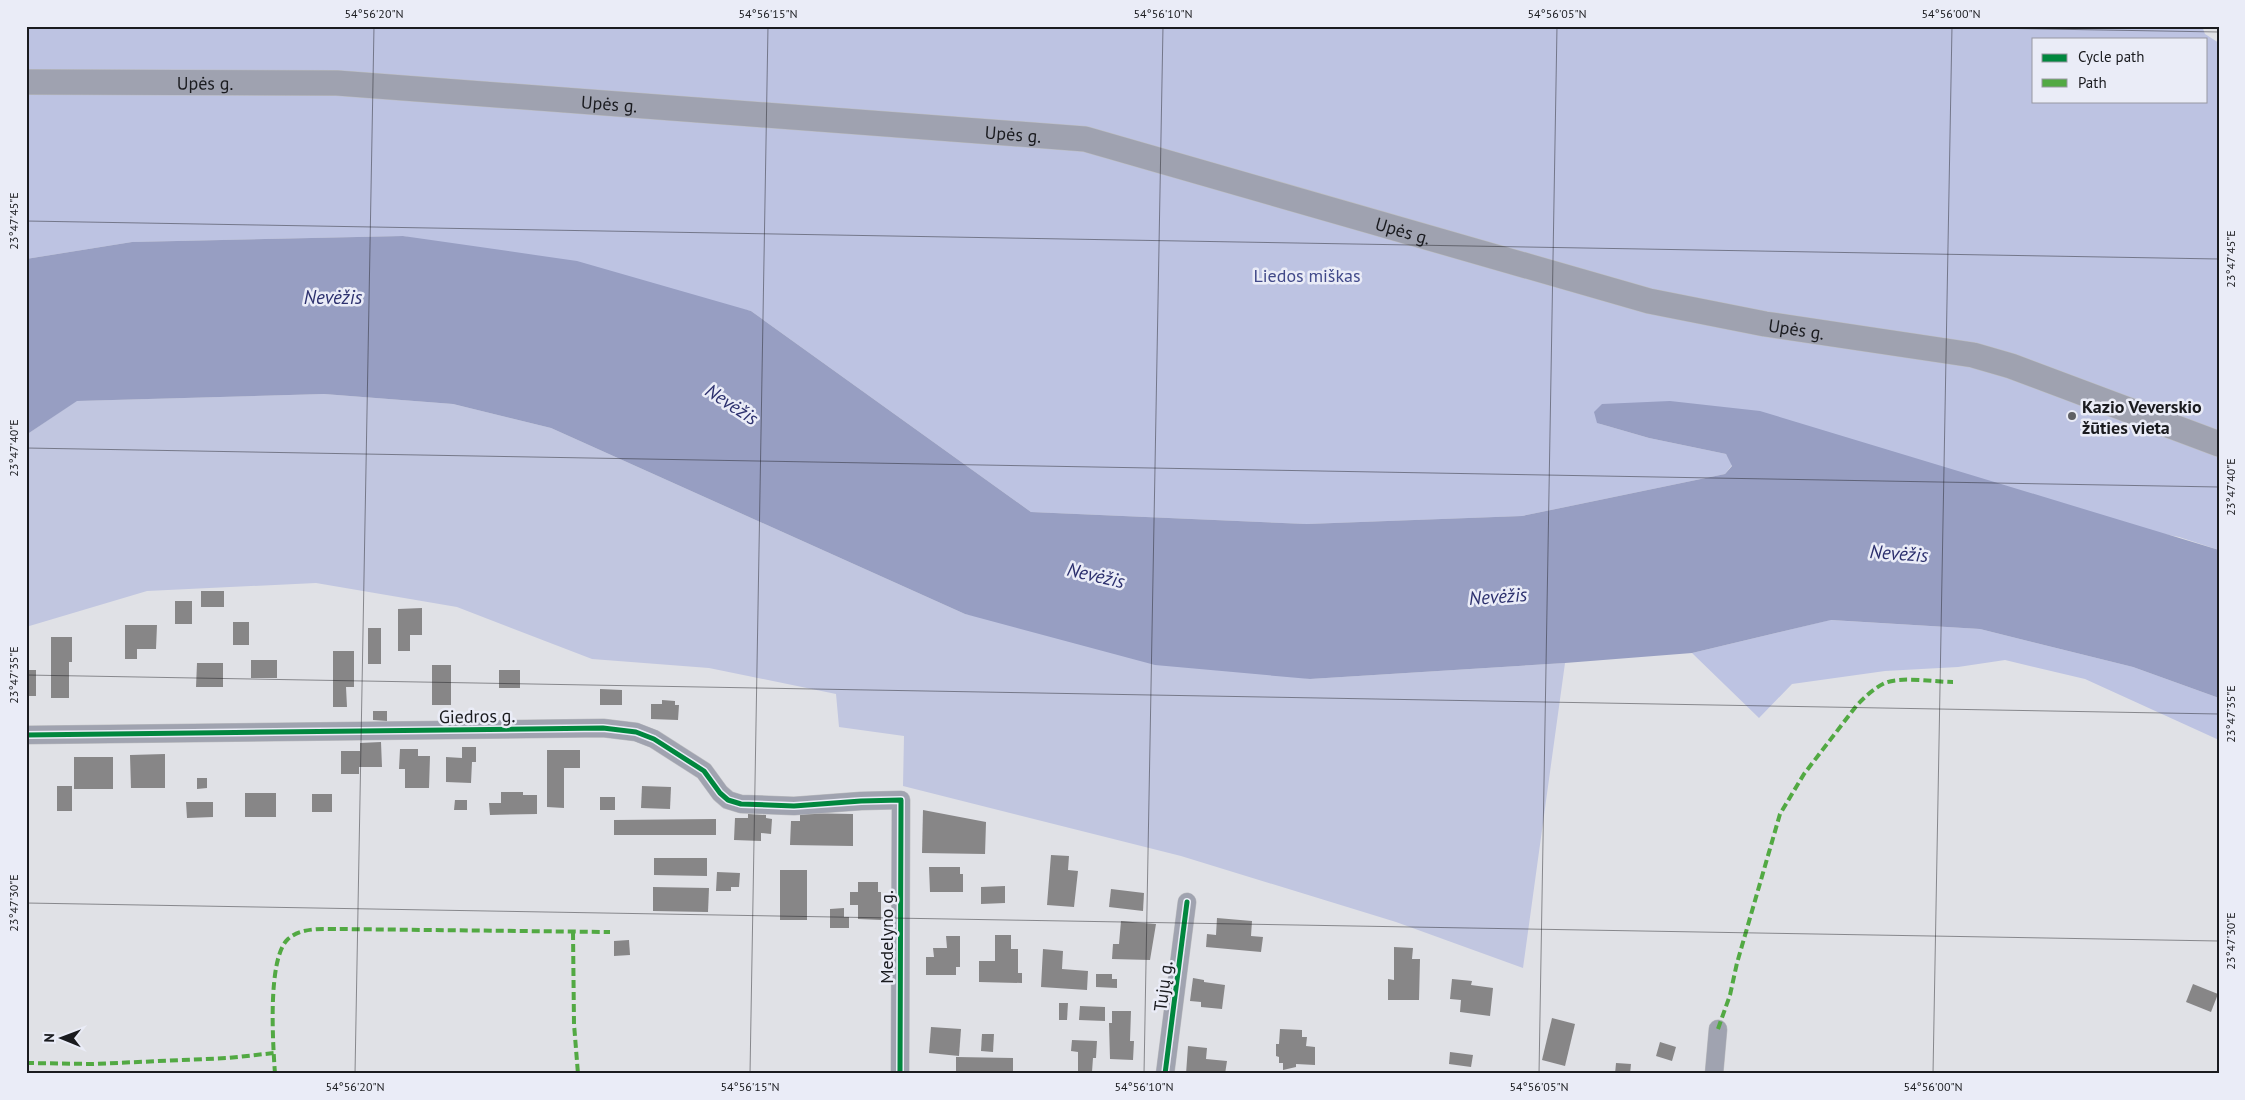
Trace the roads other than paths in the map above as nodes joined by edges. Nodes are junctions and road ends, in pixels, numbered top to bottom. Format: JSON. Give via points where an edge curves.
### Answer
{"nodes":[{"id":1,"x":26,"y":82,"type":"edge"},
{"id":2,"x":2219,"y":444,"type":"edge"},
{"id":3,"x":26,"y":735,"type":"edge"},
{"id":4,"x":901,"y":800,"type":"joint"},
{"id":5,"x":1187,"y":902,"type":"dead end"},
{"id":6,"x":1718,"y":1029,"type":"dead end"},
{"id":7,"x":900,"y":1074,"type":"edge"},
{"id":8,"x":1165,"y":1074,"type":"edge"},
{"id":9,"x":1714,"y":1074,"type":"edge"}],
"edges":[{"from":1,"to":2,"type":"main road","name":"Upės g.","via":[[337,83],[1085,139],[1649,301],[1765,324],[1973,355],[2011,366]]},
{"from":3,"to":4,"type":"street","name":"Giedros g.","via":[[603,728],[636,732],[654,739],[704,771],[728,800],[741,804],[794,806]]},
{"from":4,"to":7,"type":"street","name":"Medelyno g."},
{"from":5,"to":8,"type":"street","name":"Tujų g."},
{"from":6,"to":9,"type":"street"}]}
